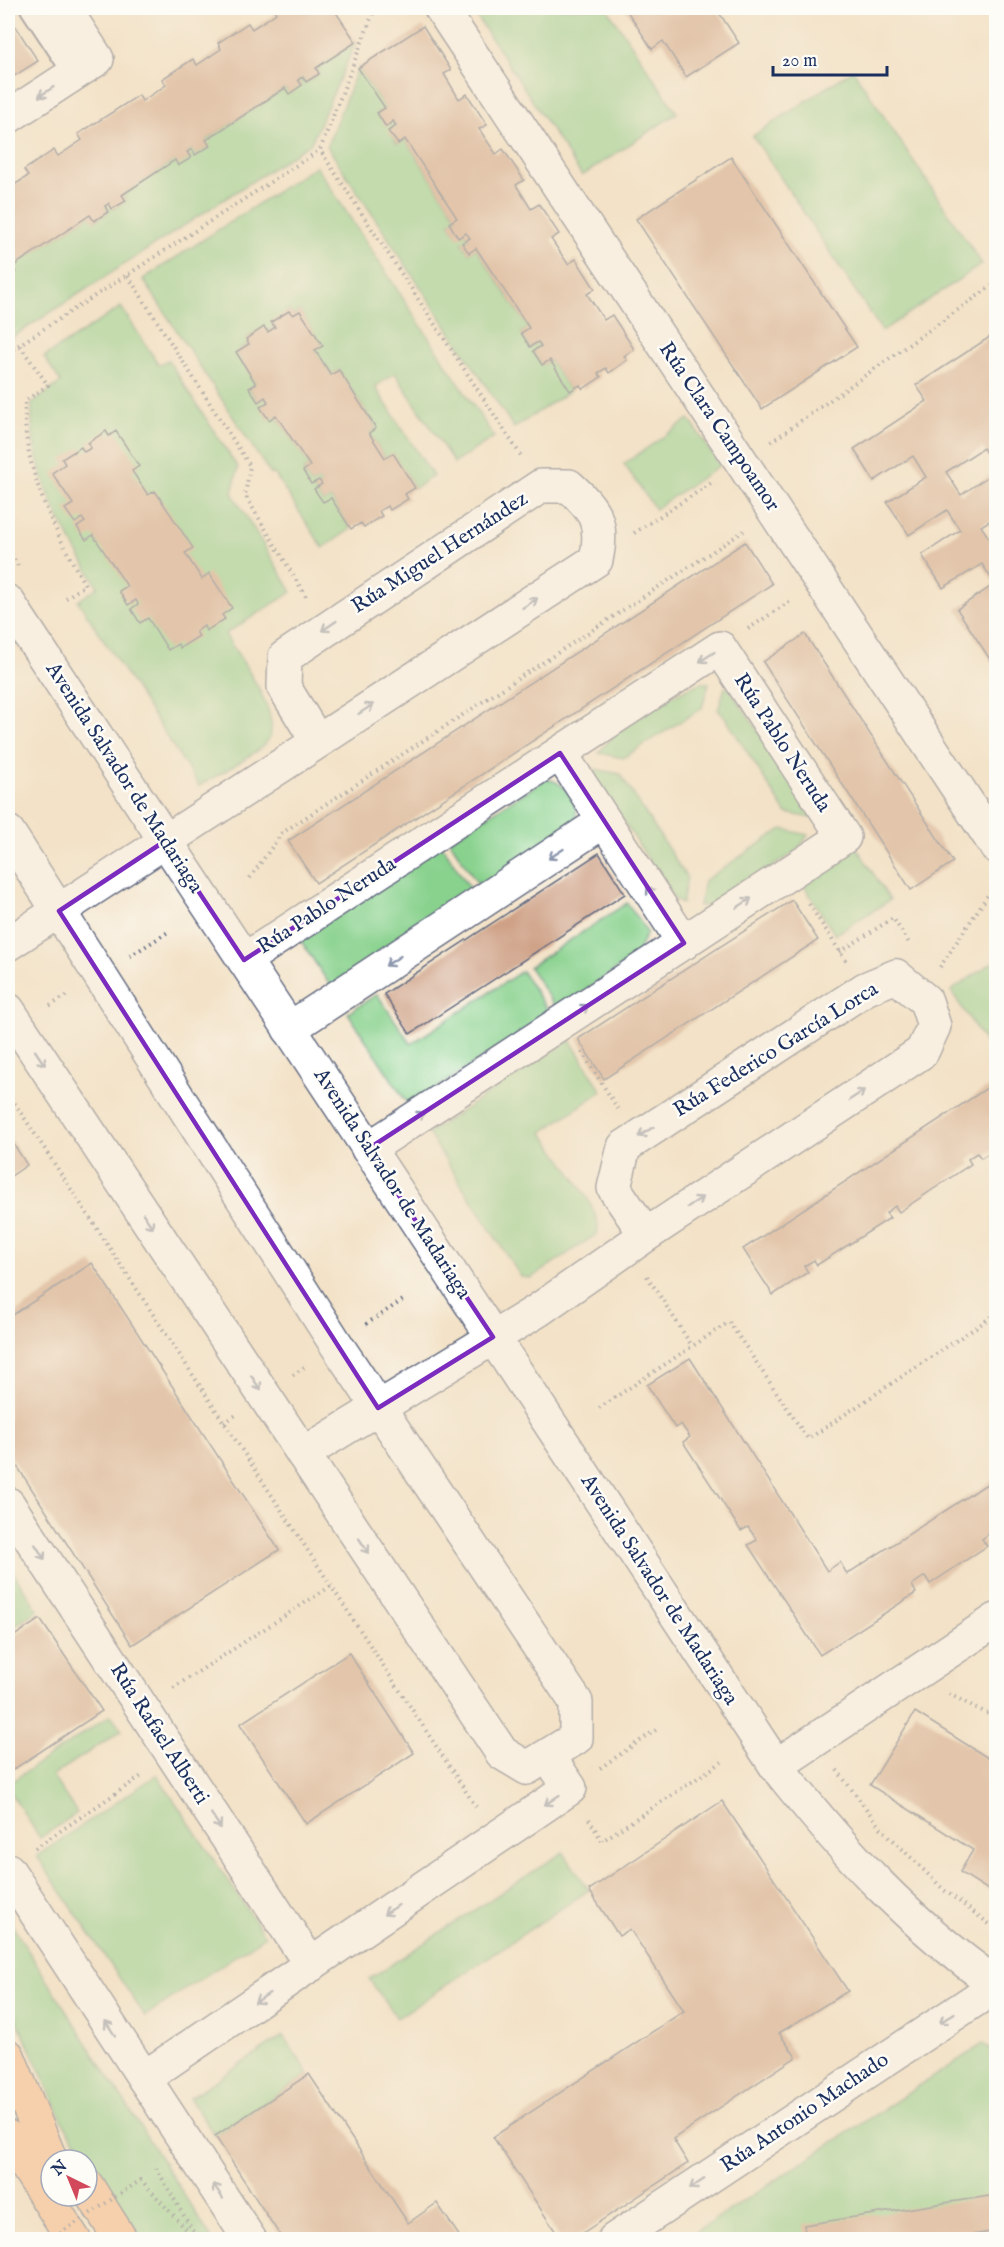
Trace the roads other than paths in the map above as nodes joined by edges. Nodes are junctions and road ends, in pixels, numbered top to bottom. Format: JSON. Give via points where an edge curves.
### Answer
{"nodes":[{"id":1,"x":33,"y":8,"type":"edge"},
{"id":2,"x":64,"y":8,"type":"edge"},
{"id":3,"x":441,"y":8,"type":"edge"},
{"id":4,"x":75,"y":73,"type":"junction"},
{"id":5,"x":8,"y":117,"type":"edge"},
{"id":6,"x":8,"y":602,"type":"edge"},
{"id":7,"x":317,"y":741,"type":"junction"},
{"id":8,"x":560,"y":753,"type":"junction"},
{"id":9,"x":604,"y":822,"type":"junction"},
{"id":10,"x":8,"y":832,"type":"edge"},
{"id":11,"x":165,"y":841,"type":"junction"},
{"id":12,"x":996,"y":846,"type":"edge"},
{"id":13,"x":59,"y":911,"type":"junction"},
{"id":14,"x":684,"y":943,"type":"junction"},
{"id":15,"x":8,"y":944,"type":"edge"},
{"id":16,"x":244,"y":960,"type":"junction"},
{"id":17,"x":8,"y":1010,"type":"edge"},
{"id":18,"x":289,"y":1029,"type":"junction"},
{"id":19,"x":368,"y":1149,"type":"junction"},
{"id":20,"x":646,"y":1235,"type":"junction"},
{"id":21,"x":493,"y":1337,"type":"junction"},
{"id":22,"x":378,"y":1408,"type":"junction"},
{"id":23,"x":303,"y":1454,"type":"junction"},
{"id":24,"x":8,"y":1504,"type":"edge"},
{"id":25,"x":996,"y":1620,"type":"edge"},
{"id":26,"x":549,"y":1757,"type":"junction"},
{"id":27,"x":777,"y":1766,"type":"junction"},
{"id":28,"x":17,"y":1862,"type":"edge"},
{"id":29,"x":311,"y":1965,"type":"junction"},
{"id":30,"x":996,"y":1985,"type":"edge"},
{"id":31,"x":13,"y":2067,"type":"edge"},
{"id":32,"x":144,"y":2078,"type":"junction"},
{"id":33,"x":8,"y":2137,"type":"edge"},
{"id":34,"x":45,"y":2148,"type":"edge"},
{"id":35,"x":63,"y":2148,"type":"edge"},
{"id":36,"x":99,"y":2205,"type":"edge"},
{"id":37,"x":70,"y":2208,"type":"edge"},
{"id":38,"x":74,"y":2240,"type":"edge"},
{"id":39,"x":82,"y":2240,"type":"edge"},
{"id":40,"x":121,"y":2240,"type":"edge"},
{"id":41,"x":250,"y":2240,"type":"edge"},
{"id":42,"x":614,"y":2240,"type":"edge"}],
"edges":[{"from":1,"to":4,"type":"lane"},
{"from":2,"to":4,"type":"street","via":[[97,59]]},
{"from":3,"to":12,"type":"street","name":"Rúa Clara Campoamor"},
{"from":4,"to":5,"type":"street","one_way":true},
{"from":6,"to":11,"type":"street","name":"Avenida Salvador de Madariaga"},
{"from":7,"to":7,"type":"street","name":"Rúa Miguel Hernández","one_way":true,"via":[[596,560],[600,539],[593,508],[569,486],[541,486],[285,657],[284,687]]},
{"from":7,"to":11,"type":"street"},
{"from":8,"to":9,"type":"street"},
{"from":14,"to":8,"type":"street","name":"Rúa Pablo Neruda","one_way":true,"via":[[844,837],[720,648]]},
{"from":8,"to":16,"type":"street","name":"Rúa Pablo Neruda"},
{"from":14,"to":9,"type":"street","one_way":true},
{"from":9,"to":18,"type":"street","one_way":true},
{"from":10,"to":13,"type":"street"},
{"from":11,"to":13,"type":"street"},
{"from":11,"to":16,"type":"street","name":"Avenida Salvador de Madariaga"},
{"from":13,"to":15,"type":"street"},
{"from":13,"to":22,"type":"street"},
{"from":19,"to":14,"type":"street","name":"Rúa Pablo Neruda","one_way":true},
{"from":16,"to":18,"type":"street","name":"Avenida Salvador de Madariaga"},
{"from":17,"to":23,"type":"street","one_way":true},
{"from":18,"to":19,"type":"street","name":"Avenida Salvador de Madariaga"},
{"from":19,"to":21,"type":"street","name":"Avenida Salvador de Madariaga"},
{"from":20,"to":20,"type":"street","name":"Rúa Federico García Lorca","one_way":true,"via":[[922,1052],[934,1026],[926,1000],[896,976],[865,990],[624,1147],[614,1188]]},
{"from":20,"to":21,"type":"street"},
{"from":21,"to":22,"type":"street"},
{"from":21,"to":27,"type":"street","name":"Avenida Salvador de Madariaga"},
{"from":22,"to":23,"type":"street"},
{"from":22,"to":26,"type":"street","via":[[576,1702],[576,1738]]},
{"from":23,"to":26,"type":"street","one_way":true,"via":[[502,1753],[527,1768]]},
{"from":24,"to":29,"type":"street","name":"Rúa Rafael Alberti","one_way":true},
{"from":25,"to":27,"type":"street"},
{"from":26,"to":29,"type":"street","one_way":true,"via":[[570,1788]]},
{"from":27,"to":30,"type":"street","name":"Avenida Salvador de Madariaga","via":[[829,1833],[896,1902]]},
{"from":32,"to":28,"type":"street","one_way":true},
{"from":29,"to":32,"type":"street","one_way":true},
{"from":30,"to":42,"type":"street","name":"Rúa Antonio Machado","one_way":true},
{"from":31,"to":34,"type":"highway"},
{"from":31,"to":35,"type":"highway"},
{"from":41,"to":32,"type":"street","one_way":true},
{"from":33,"to":38,"type":"highway"},
{"from":36,"to":40,"type":"highway"},
{"from":37,"to":39,"type":"highway"}]}
